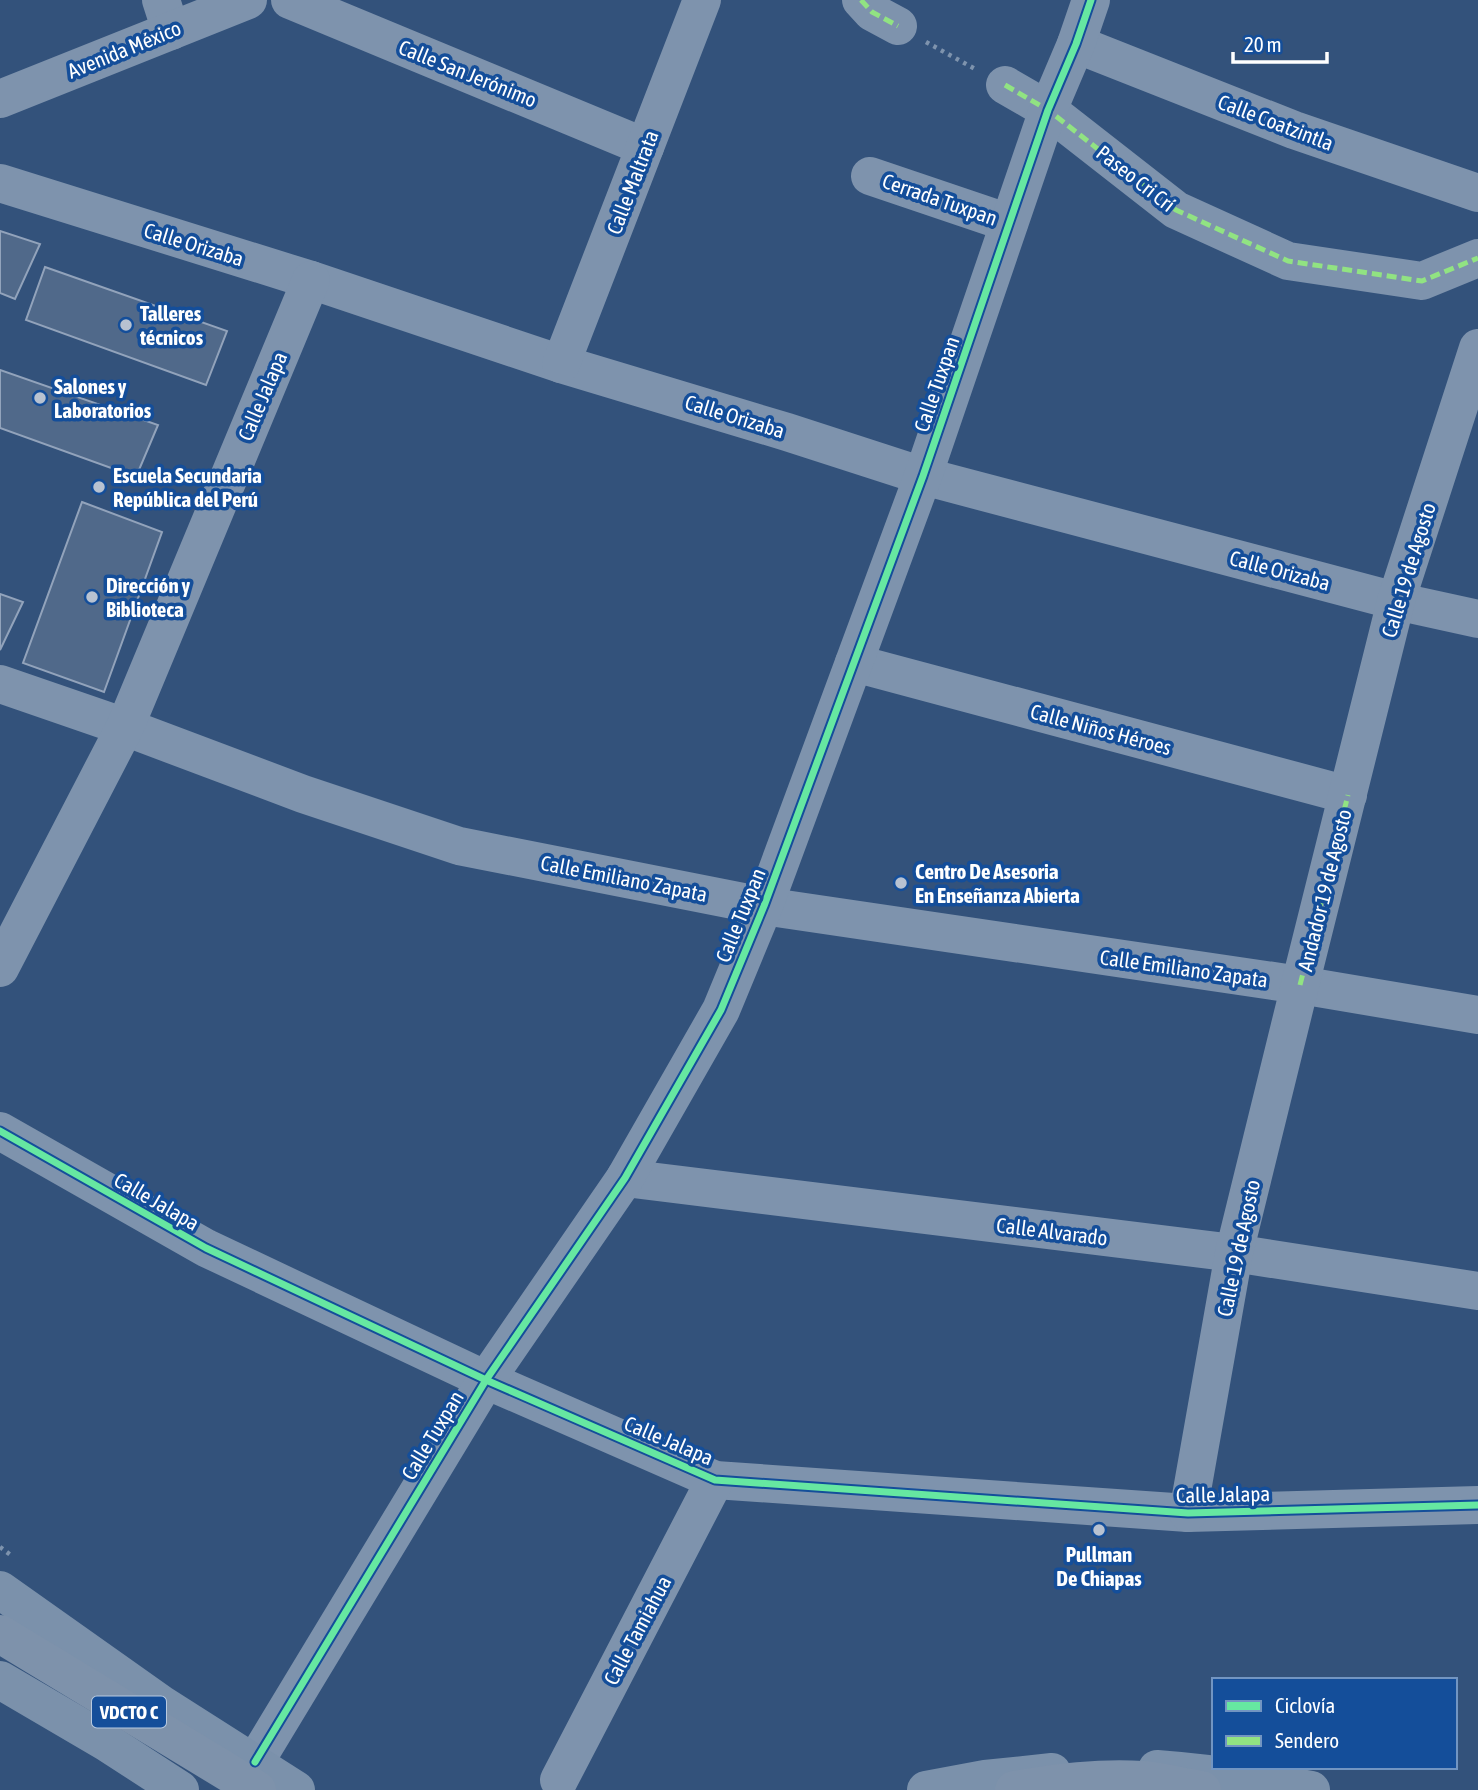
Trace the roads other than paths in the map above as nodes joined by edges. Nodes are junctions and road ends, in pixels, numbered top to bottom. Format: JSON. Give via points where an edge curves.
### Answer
{"nodes":[{"id":1,"x":248,"y":0,"type":"edge"},
{"id":2,"x":290,"y":0,"type":"edge"},
{"id":3,"x":702,"y":0,"type":"edge"},
{"id":4,"x":1091,"y":0,"type":"edge"},
{"id":5,"x":166,"y":15,"type":"edge"},
{"id":6,"x":1076,"y":44,"type":"junction"},
{"id":7,"x":1005,"y":85,"type":"road end"},
{"id":8,"x":0,"y":99,"type":"edge"},
{"id":9,"x":1048,"y":110,"type":"junction"},
{"id":10,"x":645,"y":147,"type":"junction"},
{"id":11,"x":870,"y":176,"type":"dead end"},
{"id":12,"x":0,"y":183,"type":"edge"},
{"id":13,"x":1478,"y":193,"type":"edge"},
{"id":14,"x":1009,"y":223,"type":"junction"},
{"id":15,"x":1478,"y":258,"type":"edge"},
{"id":16,"x":311,"y":281,"type":"junction"},
{"id":17,"x":1478,"y":348,"type":"edge"},
{"id":18,"x":561,"y":363,"type":"junction"},
{"id":19,"x":923,"y":476,"type":"junction"},
{"id":20,"x":1396,"y":601,"type":"junction"},
{"id":21,"x":1478,"y":619,"type":"edge"},
{"id":22,"x":854,"y":663,"type":"junction"},
{"id":23,"x":0,"y":684,"type":"edge"},
{"id":24,"x":125,"y":727,"type":"junction"},
{"id":25,"x":1348,"y":795,"type":"junction"},
{"id":26,"x":764,"y":906,"type":"junction"},
{"id":27,"x":0,"y":968,"type":"edge"},
{"id":28,"x":1300,"y":985,"type":"junction"},
{"id":29,"x":1478,"y":1015,"type":"edge"},
{"id":30,"x":0,"y":1131,"type":"edge"},
{"id":31,"x":625,"y":1178,"type":"junction"},
{"id":32,"x":1234,"y":1253,"type":"junction"},
{"id":33,"x":1478,"y":1291,"type":"edge"},
{"id":34,"x":486,"y":1380,"type":"junction"},
{"id":35,"x":715,"y":1480,"type":"junction"},
{"id":36,"x":1478,"y":1504,"type":"edge"},
{"id":37,"x":1188,"y":1513,"type":"junction"},
{"id":38,"x":7,"y":1574,"type":"edge"},
{"id":39,"x":0,"y":1634,"type":"edge"},
{"id":40,"x":0,"y":1663,"type":"edge"},
{"id":41,"x":0,"y":1681,"type":"edge"},
{"id":42,"x":256,"y":1776,"type":"edge"},
{"id":43,"x":559,"y":1780,"type":"dead end"},
{"id":44,"x":180,"y":1790,"type":"edge"},
{"id":45,"x":209,"y":1790,"type":"edge"},
{"id":46,"x":296,"y":1790,"type":"edge"},
{"id":47,"x":926,"y":1790,"type":"edge"},
{"id":48,"x":1014,"y":1790,"type":"edge"},
{"id":49,"x":1202,"y":1790,"type":"edge"},
{"id":50,"x":1311,"y":1790,"type":"edge"}],
"edges":[{"from":1,"to":5,"type":"street","name":"Avenida México"},
{"from":2,"to":10,"type":"street","name":"Calle San Jerónimo"},
{"from":3,"to":10,"type":"street","name":"Calle Maltrata"},
{"from":4,"to":6,"type":"street","name":"Calle Tuxpan"},
{"from":5,"to":8,"type":"street","name":"Avenida México"},
{"from":6,"to":9,"type":"street","name":"Calle Tuxpan"},
{"from":6,"to":13,"type":"street","name":"Calle Coatzintla","via":[[1294,130]]},
{"from":7,"to":9,"type":"street","name":"Paseo Cri Crí"},
{"from":9,"to":14,"type":"street","name":"Calle Tuxpan"},
{"from":9,"to":15,"type":"street","name":"Paseo Cri Crí","via":[[1176,210],[1288,261],[1422,281]]},
{"from":10,"to":18,"type":"street","name":"Calle Maltrata"},
{"from":11,"to":14,"type":"street","name":"Cerrada Tuxpan"},
{"from":12,"to":16,"type":"street","name":"Calle Orizaba"},
{"from":14,"to":19,"type":"street","name":"Calle Tuxpan"},
{"from":16,"to":18,"type":"street","name":"Calle Orizaba"},
{"from":16,"to":24,"type":"street","name":"Calle Jalapa"},
{"from":17,"to":20,"type":"street","name":"Calle 19 de Agosto"},
{"from":18,"to":19,"type":"street","name":"Calle Orizaba"},
{"from":19,"to":20,"type":"street","name":"Calle Orizaba"},
{"from":19,"to":22,"type":"street","name":"Calle Tuxpan"},
{"from":20,"to":21,"type":"street","name":"Calle Orizaba"},
{"from":20,"to":25,"type":"street","name":"Calle 19 de Agosto"},
{"from":22,"to":25,"type":"street","name":"Calle Niños Héroes"},
{"from":22,"to":26,"type":"street","name":"Calle Tuxpan"},
{"from":23,"to":24,"type":"street","name":"Calle Emiliano Zapata"},
{"from":24,"to":26,"type":"street","name":"Calle Emiliano Zapata","via":[[458,846]]},
{"from":24,"to":27,"type":"street","name":"Calle Jalapa"},
{"from":25,"to":28,"type":"street","name":"Andador 19 de Agosto"},
{"from":26,"to":28,"type":"street","name":"Calle Emiliano Zapata"},
{"from":26,"to":31,"type":"street","name":"Calle Tuxpan","via":[[721,1010]]},
{"from":28,"to":29,"type":"street","name":"Calle Emiliano Zapata"},
{"from":28,"to":32,"type":"street","name":"Calle 19 de Agosto"},
{"from":30,"to":34,"type":"street","name":"Calle Jalapa","via":[[206,1248]]},
{"from":31,"to":32,"type":"street","name":"Calle Alvarado"},
{"from":31,"to":34,"type":"street","name":"Calle Tuxpan"},
{"from":32,"to":33,"type":"street","name":"Calle Alvarado"},
{"from":32,"to":37,"type":"street","name":"Calle 19 de Agosto"},
{"from":34,"to":35,"type":"street","name":"Calle Jalapa"},
{"from":34,"to":42,"type":"street","name":"Calle Tuxpan"},
{"from":35,"to":37,"type":"street","name":"Calle Jalapa"},
{"from":35,"to":43,"type":"street","name":"Calle Tamiahua"},
{"from":36,"to":37,"type":"street","name":"Calle Jalapa"},
{"from":38,"to":42,"type":"main road","via":[[161,1704]]},
{"from":39,"to":42,"type":"highway","number":"VDCTO C"},
{"from":40,"to":45,"type":"highway","number":"VDCTO C"},
{"from":41,"to":44,"type":"main road"},
{"from":42,"to":46,"type":"main road"},
{"from":47,"to":50,"type":"main road","via":[[1105,1766],[1212,1773]]},
{"from":48,"to":49,"type":"highway","via":[[1106,1779]]}]}
